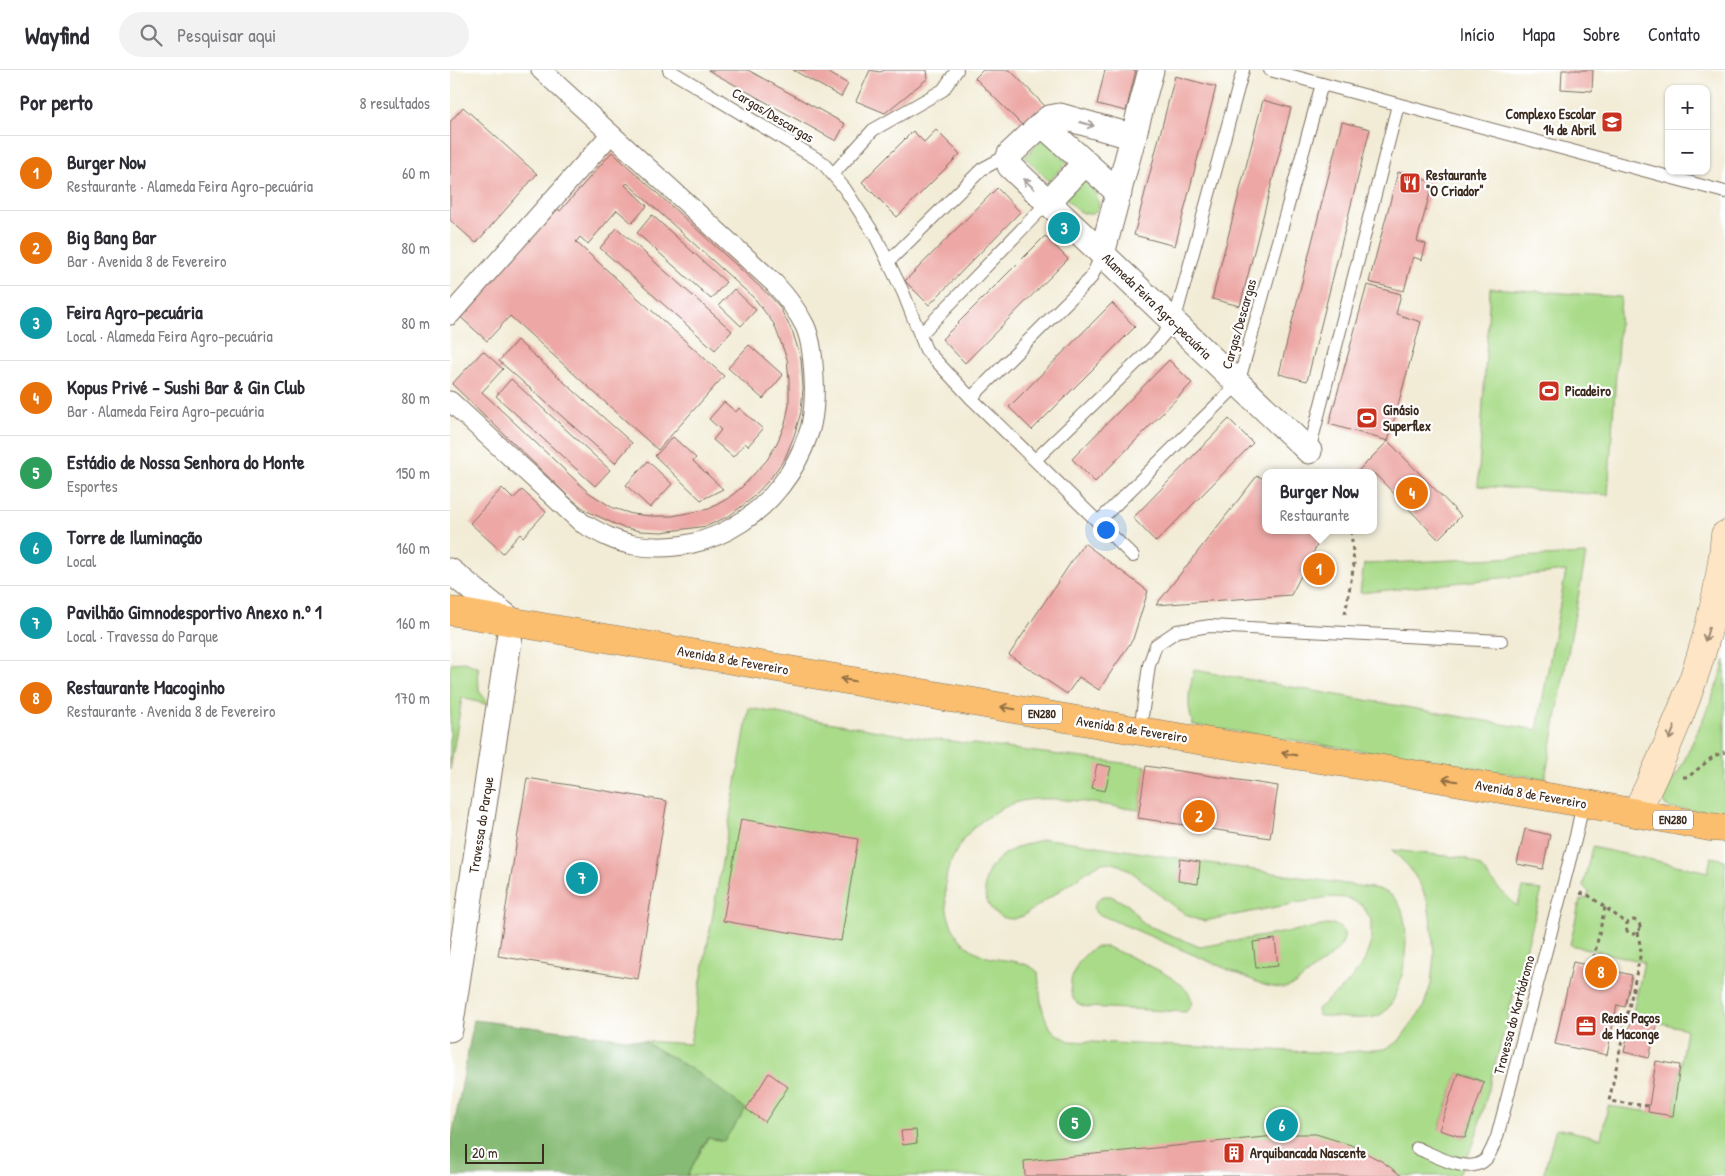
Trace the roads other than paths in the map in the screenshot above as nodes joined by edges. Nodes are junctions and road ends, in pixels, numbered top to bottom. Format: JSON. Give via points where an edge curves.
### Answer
{"nodes":[{"id":1,"x":541,"y":70,"type":"edge"},
{"id":2,"x":669,"y":70,"type":"edge"},
{"id":3,"x":957,"y":70,"type":"edge"},
{"id":4,"x":1151,"y":70,"type":"edge"},
{"id":5,"x":1243,"y":70,"type":"edge"},
{"id":6,"x":1270,"y":70,"type":"edge"},
{"id":7,"x":1322,"y":84,"type":"junction"},
{"id":8,"x":1398,"y":104,"type":"junction"},
{"id":9,"x":1042,"y":124,"type":"junction"},
{"id":10,"x":612,"y":134,"type":"junction"},
{"id":11,"x":1134,"y":137,"type":"junction"},
{"id":12,"x":1009,"y":157,"type":"junction"},
{"id":13,"x":1085,"y":163,"type":"junction"},
{"id":14,"x":833,"y":174,"type":"junction"},
{"id":15,"x":1725,"y":192,"type":"edge"},
{"id":16,"x":1119,"y":193,"type":"junction"},
{"id":17,"x":1048,"y":202,"type":"junction"},
{"id":18,"x":1102,"y":254,"type":"junction"},
{"id":19,"x":888,"y":262,"type":"junction"},
{"id":20,"x":457,"y":295,"type":"edge"},
{"id":21,"x":450,"y":315,"type":"edge"},
{"id":22,"x":1174,"y":322,"type":"junction"},
{"id":23,"x":920,"y":335,"type":"junction"},
{"id":24,"x":1238,"y":384,"type":"junction"},
{"id":25,"x":971,"y":398,"type":"junction"},
{"id":26,"x":450,"y":401,"type":"edge"},
{"id":27,"x":1308,"y":451,"type":"joint"},
{"id":28,"x":1035,"y":460,"type":"junction"},
{"id":29,"x":1098,"y":522,"type":"junction"},
{"id":30,"x":1725,"y":535,"type":"edge"},
{"id":31,"x":1133,"y":556,"type":"dead end"},
{"id":32,"x":450,"y":571,"type":"edge"},
{"id":33,"x":450,"y":611,"type":"edge"},
{"id":34,"x":512,"y":621,"type":"junction"},
{"id":35,"x":1501,"y":641,"type":"dead end"},
{"id":36,"x":1140,"y":731,"type":"junction"},
{"id":37,"x":1583,"y":803,"type":"junction"},
{"id":38,"x":1636,"y":813,"type":"junction"},
{"id":39,"x":1725,"y":828,"type":"edge"},
{"id":40,"x":450,"y":1028,"type":"edge"},
{"id":41,"x":1417,"y":1148,"type":"dead end"}],
"edges":[{"from":1,"to":10,"type":"street"},
{"from":2,"to":14,"type":"lane","name":"Cargas/Descargas","via":[[822,162]]},
{"from":3,"to":14,"type":"lane","via":[[944,90],[873,130]]},
{"from":4,"to":11,"type":"street"},
{"from":5,"to":22,"type":"lane"},
{"from":6,"to":7,"type":"lane"},
{"from":7,"to":8,"type":"lane"},
{"from":7,"to":24,"type":"lane","name":"Cargas/Descargas"},
{"from":8,"to":15,"type":"lane"},
{"from":8,"to":27,"type":"lane"},
{"from":9,"to":11,"type":"street","one_way":true,"via":[[1049,118],[1060,116]]},
{"from":9,"to":12,"type":"street"},
{"from":9,"to":13,"type":"street"},
{"from":10,"to":20,"type":"street"},
{"from":10,"to":26,"type":"street","via":[[774,282],[791,302],[805,327],[813,358],[814,392],[809,433],[794,468],[774,496],[744,522],[717,535],[660,548],[633,545],[608,537],[582,523]]},
{"from":11,"to":16,"type":"street"},
{"from":17,"to":12,"type":"street","name":"Alameda Feira Agro-pecuária","one_way":true,"via":[[1010,166]]},
{"from":12,"to":19,"type":"lane","via":[[982,169]]},
{"from":13,"to":16,"type":"street"},
{"from":13,"to":17,"type":"street"},
{"from":14,"to":19,"type":"lane","name":"Cargas/Descargas","via":[[876,237]]},
{"from":16,"to":18,"type":"street"},
{"from":17,"to":18,"type":"street","name":"Alameda Feira Agro-pecuária"},
{"from":17,"to":23,"type":"lane"},
{"from":18,"to":22,"type":"street","name":"Alameda Feira Agro-pecuária"},
{"from":18,"to":25,"type":"lane","via":[[1090,278]]},
{"from":19,"to":23,"type":"lane","name":"Cargas/Descargas"},
{"from":20,"to":21,"type":"street"},
{"from":22,"to":24,"type":"street","name":"Alameda Feira Agro-pecuária"},
{"from":22,"to":28,"type":"lane","via":[[1154,346]]},
{"from":23,"to":25,"type":"lane","name":"Cargas/Descargas","via":[[926,350]]},
{"from":24,"to":27,"type":"street","name":"Alameda Feira Agro-pecuária"},
{"from":24,"to":29,"type":"lane","name":"Cargas/Descargas"},
{"from":25,"to":28,"type":"lane","name":"Cargas/Descargas"},
{"from":28,"to":29,"type":"lane","name":"Cargas/Descargas"},
{"from":29,"to":31,"type":"lane","name":"Cargas/Descargas"},
{"from":30,"to":38,"type":"main road","one_way":true,"via":[[1711,621],[1691,688]]},
{"from":32,"to":34,"type":"street"},
{"from":33,"to":34,"type":"main road","name":"Avenida 8 de Fevereiro","number":"EN280"},
{"from":36,"to":34,"type":"main road","name":"Avenida 8 de Fevereiro","number":"EN280","one_way":true},
{"from":34,"to":40,"type":"street","name":"Travessa do Parque"},
{"from":35,"to":36,"type":"lane","via":[[1210,626],[1177,631],[1156,646],[1149,665]]},
{"from":37,"to":36,"type":"main road","name":"Avenida 8 de Fevereiro","number":"EN280","one_way":true},
{"from":37,"to":38,"type":"main road","name":"Avenida 8 de Fevereiro","number":"EN280"},
{"from":37,"to":41,"type":"lane","name":"Travessa do Kartódromo","via":[[1498,1137],[1486,1160],[1474,1168],[1464,1168]]},
{"from":38,"to":39,"type":"main road","name":"Avenida 8 de Fevereiro","number":"EN280"}]}
